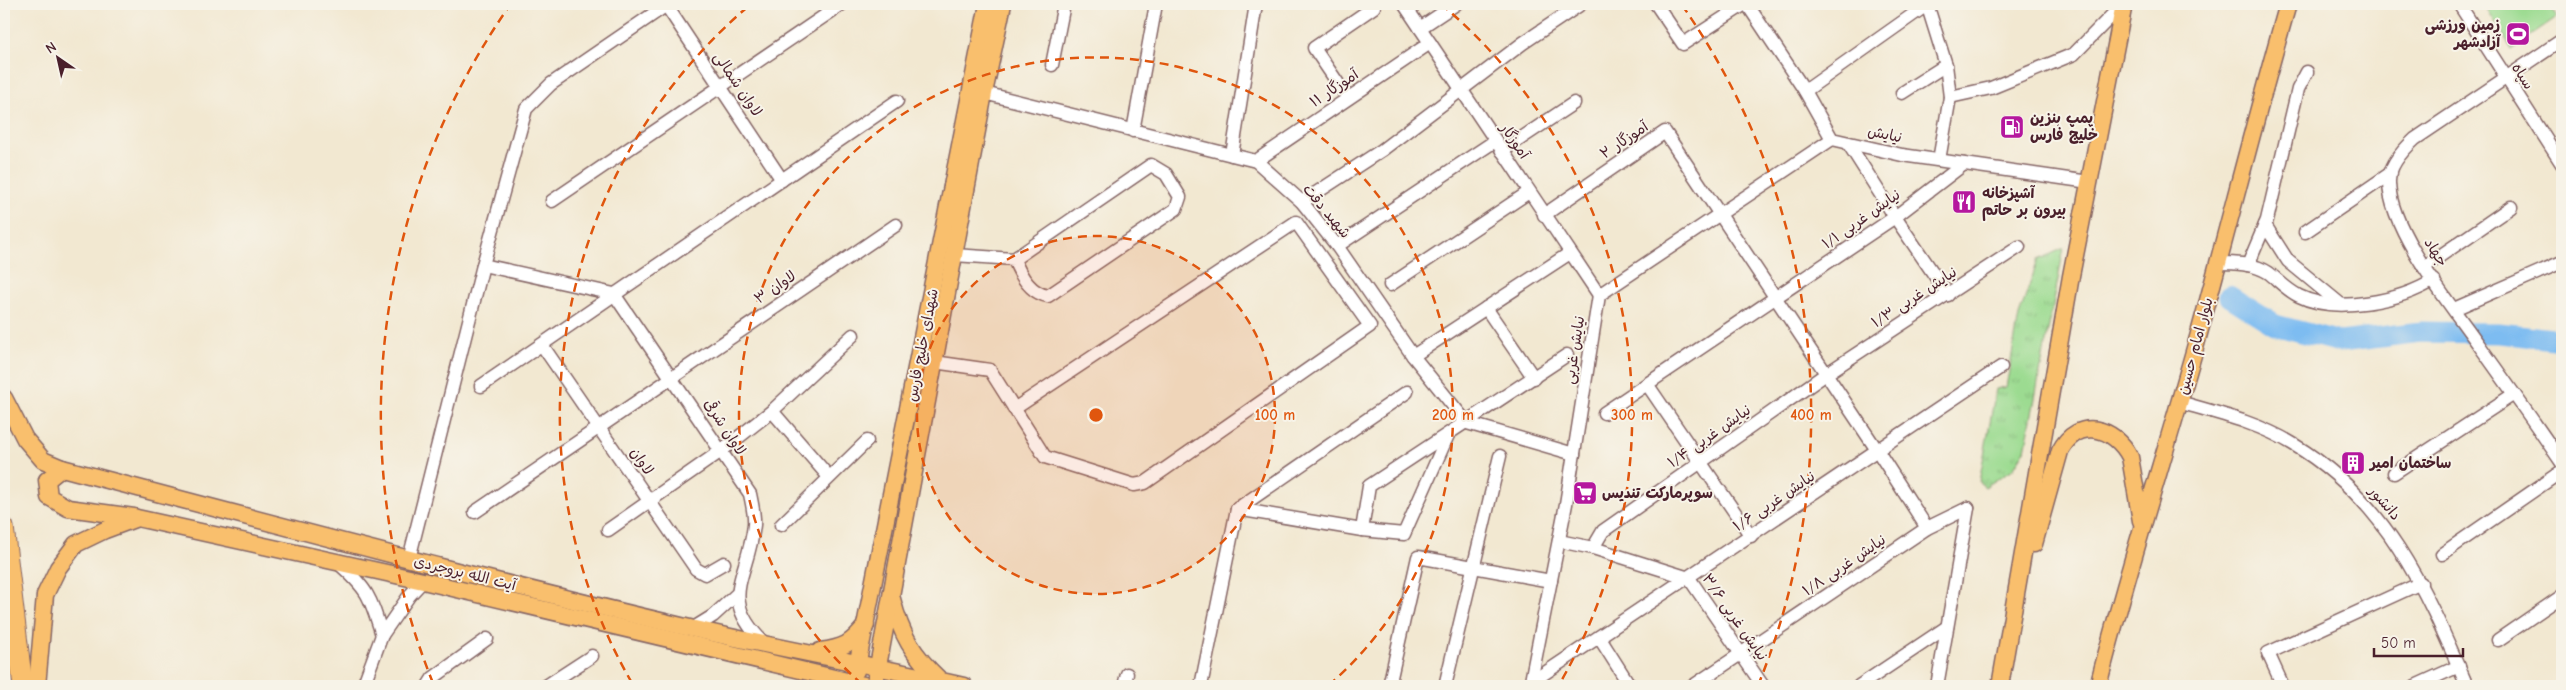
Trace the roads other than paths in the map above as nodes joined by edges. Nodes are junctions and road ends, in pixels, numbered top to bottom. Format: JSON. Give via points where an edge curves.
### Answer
{"nodes":[{"id":1,"x":667,"y":4,"type":"edge"},
{"id":2,"x":842,"y":4,"type":"edge"},
{"id":3,"x":988,"y":4,"type":"edge"},
{"id":4,"x":1003,"y":4,"type":"edge"},
{"id":5,"x":1064,"y":4,"type":"edge"},
{"id":6,"x":1156,"y":4,"type":"edge"},
{"id":7,"x":1256,"y":4,"type":"edge"},
{"id":8,"x":1404,"y":4,"type":"edge"},
{"id":9,"x":1456,"y":4,"type":"edge"},
{"id":10,"x":1656,"y":4,"type":"edge"},
{"id":11,"x":1746,"y":4,"type":"edge"},
{"id":12,"x":1928,"y":4,"type":"edge"},
{"id":13,"x":2124,"y":4,"type":"edge"},
{"id":14,"x":2288,"y":4,"type":"edge"},
{"id":15,"x":2459,"y":4,"type":"edge"},
{"id":16,"x":1579,"y":5,"type":"edge"},
{"id":17,"x":1374,"y":7,"type":"dead end"},
{"id":18,"x":1420,"y":28,"type":"junction"},
{"id":19,"x":2562,"y":40,"type":"edge"},
{"id":20,"x":1430,"y":43,"type":"junction"},
{"id":21,"x":1052,"y":65,"type":"dead end"},
{"id":22,"x":1946,"y":65,"type":"junction"},
{"id":23,"x":2307,"y":72,"type":"dead end"},
{"id":24,"x":2505,"y":78,"type":"junction"},
{"id":25,"x":720,"y":86,"type":"junction"},
{"id":26,"x":1461,"y":90,"type":"junction"},
{"id":27,"x":1806,"y":91,"type":"junction"},
{"id":28,"x":984,"y":93,"type":"junction"},
{"id":29,"x":1902,"y":93,"type":"dead end"},
{"id":30,"x":1950,"y":97,"type":"junction"},
{"id":31,"x":1348,"y":98,"type":"junction"},
{"id":32,"x":897,"y":101,"type":"dead end"},
{"id":33,"x":1574,"y":103,"type":"dead end"},
{"id":34,"x":1133,"y":130,"type":"junction"},
{"id":35,"x":1832,"y":139,"type":"junction"},
{"id":36,"x":1848,"y":142,"type":"junction"},
{"id":37,"x":1498,"y":146,"type":"junction"},
{"id":38,"x":1232,"y":155,"type":"junction"},
{"id":39,"x":1939,"y":160,"type":"junction"},
{"id":40,"x":1256,"y":161,"type":"junction"},
{"id":41,"x":1964,"y":164,"type":"junction"},
{"id":42,"x":2562,"y":164,"type":"edge"},
{"id":43,"x":2391,"y":173,"type":"junction"},
{"id":44,"x":782,"y":180,"type":"junction"},
{"id":45,"x":2089,"y":182,"type":"junction"},
{"id":46,"x":1529,"y":192,"type":"junction"},
{"id":47,"x":552,"y":201,"type":"dead end"},
{"id":48,"x":1302,"y":202,"type":"junction"},
{"id":49,"x":2511,"y":207,"type":"dead end"},
{"id":50,"x":1544,"y":214,"type":"junction"},
{"id":51,"x":954,"y":215,"type":"junction"},
{"id":52,"x":1720,"y":216,"type":"junction"},
{"id":53,"x":1895,"y":217,"type":"junction"},
{"id":54,"x":896,"y":225,"type":"dead end"},
{"id":55,"x":2265,"y":225,"type":"junction"},
{"id":56,"x":2305,"y":232,"type":"dead end"},
{"id":57,"x":1337,"y":246,"type":"junction"},
{"id":58,"x":2019,"y":247,"type":"dead end"},
{"id":59,"x":1570,"y":254,"type":"junction"},
{"id":60,"x":954,"y":255,"type":"junction"},
{"id":61,"x":1014,"y":259,"type":"junction"},
{"id":62,"x":2562,"y":262,"type":"edge"},
{"id":63,"x":2217,"y":263,"type":"junction"},
{"id":64,"x":483,"y":265,"type":"junction"},
{"id":65,"x":2248,"y":265,"type":"junction"},
{"id":66,"x":2424,"y":267,"type":"junction"},
{"id":67,"x":2434,"y":280,"type":"junction"},
{"id":68,"x":1390,"y":285,"type":"dead end"},
{"id":69,"x":614,"y":294,"type":"junction"},
{"id":70,"x":1948,"y":295,"type":"junction"},
{"id":71,"x":1599,"y":296,"type":"junction"},
{"id":72,"x":1775,"y":298,"type":"junction"},
{"id":73,"x":2339,"y":303,"type":"junction"},
{"id":74,"x":1486,"y":308,"type":"junction"},
{"id":75,"x":2457,"y":314,"type":"junction"},
{"id":76,"x":853,"y":335,"type":"dead end"},
{"id":77,"x":542,"y":345,"type":"junction"},
{"id":78,"x":1567,"y":355,"type":"dead end"},
{"id":79,"x":1414,"y":356,"type":"junction"},
{"id":80,"x":934,"y":362,"type":"junction"},
{"id":81,"x":2001,"y":367,"type":"dead end"},
{"id":82,"x":1826,"y":374,"type":"junction"},
{"id":83,"x":672,"y":376,"type":"junction"},
{"id":84,"x":1534,"y":378,"type":"junction"},
{"id":85,"x":1647,"y":384,"type":"junction"},
{"id":86,"x":481,"y":386,"type":"dead end"},
{"id":87,"x":1408,"y":392,"type":"dead end"},
{"id":88,"x":2514,"y":394,"type":"junction"},
{"id":89,"x":4,"y":398,"type":"edge"},
{"id":90,"x":2179,"y":402,"type":"junction"},
{"id":91,"x":1014,"y":409,"type":"junction"},
{"id":92,"x":772,"y":411,"type":"junction"},
{"id":93,"x":1604,"y":413,"type":"dead end"},
{"id":94,"x":1467,"y":423,"type":"junction"},
{"id":95,"x":599,"y":427,"type":"junction"},
{"id":96,"x":1448,"y":435,"type":"junction"},
{"id":97,"x":868,"y":441,"type":"dead end"},
{"id":98,"x":1877,"y":450,"type":"junction"},
{"id":99,"x":721,"y":451,"type":"junction"},
{"id":100,"x":1574,"y":454,"type":"junction"},
{"id":101,"x":1500,"y":456,"type":"dead end"},
{"id":102,"x":1700,"y":463,"type":"junction"},
{"id":103,"x":2562,"y":463,"type":"edge"},
{"id":104,"x":62,"y":468,"type":"junction"},
{"id":105,"x":2562,"y":471,"type":"edge"},
{"id":106,"x":2394,"y":473,"type":"dead end"},
{"id":107,"x":829,"y":477,"type":"junction"},
{"id":108,"x":649,"y":501,"type":"junction"},
{"id":109,"x":1237,"y":509,"type":"junction"},
{"id":110,"x":475,"y":512,"type":"dead end"},
{"id":111,"x":137,"y":518,"type":"junction"},
{"id":112,"x":781,"y":525,"type":"dead end"},
{"id":113,"x":2142,"y":525,"type":"junction"},
{"id":114,"x":4,"y":527,"type":"edge"},
{"id":115,"x":1926,"y":528,"type":"junction"},
{"id":116,"x":608,"y":530,"type":"dead end"},
{"id":117,"x":1362,"y":530,"type":"junction"},
{"id":118,"x":1751,"y":536,"type":"junction"},
{"id":119,"x":1559,"y":541,"type":"junction"},
{"id":120,"x":1593,"y":548,"type":"junction"},
{"id":121,"x":2442,"y":554,"type":"dead end"},
{"id":122,"x":409,"y":559,"type":"junction"},
{"id":123,"x":337,"y":562,"type":"junction"},
{"id":124,"x":724,"y":563,"type":"dead end"},
{"id":125,"x":1473,"y":566,"type":"junction"},
{"id":126,"x":1689,"y":578,"type":"junction"},
{"id":127,"x":1551,"y":581,"type":"junction"},
{"id":128,"x":422,"y":582,"type":"junction"},
{"id":129,"x":2420,"y":583,"type":"junction"},
{"id":130,"x":736,"y":594,"type":"junction"},
{"id":131,"x":891,"y":595,"type":"junction"},
{"id":132,"x":2562,"y":596,"type":"edge"},
{"id":133,"x":867,"y":623,"type":"junction"},
{"id":134,"x":1947,"y":627,"type":"junction"},
{"id":135,"x":692,"y":629,"type":"junction"},
{"id":136,"x":2010,"y":630,"type":"junction"},
{"id":137,"x":382,"y":635,"type":"junction"},
{"id":138,"x":1600,"y":637,"type":"junction"},
{"id":139,"x":487,"y":639,"type":"dead end"},
{"id":140,"x":2498,"y":640,"type":"dead end"},
{"id":141,"x":764,"y":643,"type":"junction"},
{"id":142,"x":809,"y":652,"type":"junction"},
{"id":143,"x":1740,"y":653,"type":"junction"},
{"id":144,"x":592,"y":656,"type":"dead end"},
{"id":145,"x":858,"y":662,"type":"junction"},
{"id":146,"x":878,"y":666,"type":"junction"},
{"id":147,"x":2459,"y":666,"type":"junction"},
{"id":148,"x":809,"y":673,"type":"junction"},
{"id":149,"x":912,"y":680,"type":"edge"},
{"id":150,"x":941,"y":681,"type":"junction"},
{"id":151,"x":1530,"y":684,"type":"edge"},
{"id":152,"x":858,"y":685,"type":"edge"},
{"id":153,"x":23,"y":686,"type":"edge"},
{"id":154,"x":37,"y":686,"type":"edge"},
{"id":155,"x":363,"y":686,"type":"edge"},
{"id":156,"x":428,"y":686,"type":"edge"},
{"id":157,"x":546,"y":686,"type":"edge"},
{"id":158,"x":824,"y":686,"type":"edge"},
{"id":159,"x":874,"y":686,"type":"edge"},
{"id":160,"x":964,"y":686,"type":"edge"},
{"id":161,"x":1201,"y":686,"type":"edge"},
{"id":162,"x":1389,"y":686,"type":"edge"},
{"id":163,"x":1445,"y":686,"type":"edge"},
{"id":164,"x":1630,"y":686,"type":"edge"},
{"id":165,"x":1694,"y":686,"type":"edge"},
{"id":166,"x":1763,"y":686,"type":"edge"},
{"id":167,"x":1859,"y":686,"type":"edge"},
{"id":168,"x":1937,"y":686,"type":"edge"},
{"id":169,"x":2000,"y":686,"type":"edge"},
{"id":170,"x":2098,"y":686,"type":"edge"},
{"id":171,"x":2283,"y":686,"type":"edge"},
{"id":172,"x":2415,"y":686,"type":"edge"},
{"id":173,"x":2467,"y":686,"type":"edge"}],
"edges":[{"from":1,"to":25,"type":"street","name":"لاوان شمالی"},
{"from":1,"to":64,"type":"street","via":[[551,84],[526,109]]},
{"from":2,"to":25,"type":"street"},
{"from":3,"to":51,"type":"main road","name":"شهدای خلیج فارس"},
{"from":4,"to":28,"type":"main road","name":"شهدای خلیج فارس"},
{"from":5,"to":21,"type":"street"},
{"from":6,"to":34,"type":"street"},
{"from":7,"to":38,"type":"street"},
{"from":8,"to":18,"type":"street","name":"آموزگار"},
{"from":9,"to":18,"type":"street"},
{"from":10,"to":11,"type":"street","via":[[1683,44]]},
{"from":11,"to":27,"type":"street"},
{"from":12,"to":22,"type":"street"},
{"from":12,"to":27,"type":"street"},
{"from":13,"to":30,"type":"street","via":[[2074,54],[1991,88]]},
{"from":13,"to":45,"type":"main road"},
{"from":14,"to":63,"type":"main road","name":"بلوار امام حسین"},
{"from":15,"to":24,"type":"street","name":"سپاه"},
{"from":16,"to":26,"type":"street"},
{"from":17,"to":31,"type":"street","via":[[1314,48]]},
{"from":18,"to":20,"type":"street","name":"آموزگار"},
{"from":19,"to":24,"type":"street","name":"جهاد"},
{"from":20,"to":26,"type":"street","name":"آموزگار"},
{"from":20,"to":31,"type":"street","name":"آموزگار ۱۱"},
{"from":22,"to":29,"type":"street"},
{"from":22,"to":30,"type":"street"},
{"from":23,"to":55,"type":"street","via":[[2298,90]]},
{"from":24,"to":42,"type":"street","name":"سپاه"},
{"from":24,"to":43,"type":"street","name":"جهاد","via":[[2404,148]]},
{"from":25,"to":44,"type":"street","name":"لاوان شمالی"},
{"from":25,"to":47,"type":"street"},
{"from":26,"to":37,"type":"street","name":"آموزگار"},
{"from":26,"to":48,"type":"street","via":[[1382,150]]},
{"from":27,"to":35,"type":"street"},
{"from":28,"to":34,"type":"street","name":"شهید دقت"},
{"from":28,"to":51,"type":"main road","name":"شهدای خلیج فارس"},
{"from":30,"to":39,"type":"street"},
{"from":31,"to":40,"type":"street","name":"آموزگار ۱۱"},
{"from":32,"to":44,"type":"street"},
{"from":33,"to":37,"type":"street"},
{"from":34,"to":38,"type":"street","name":"شهید دقت"},
{"from":35,"to":36,"type":"street","name":"نیایش"},
{"from":35,"to":52,"type":"street"},
{"from":36,"to":39,"type":"street","name":"نیایش"},
{"from":36,"to":53,"type":"street"},
{"from":37,"to":46,"type":"street","name":"آموزگار"},
{"from":37,"to":57,"type":"street"},
{"from":38,"to":40,"type":"street","name":"شهید دقت"},
{"from":39,"to":41,"type":"street","name":"نیایش"},
{"from":40,"to":48,"type":"street","name":"شهید دقت"},
{"from":41,"to":45,"type":"street","name":"نیایش"},
{"from":41,"to":53,"type":"street","name":"نیایش غربی ۱/۱"},
{"from":43,"to":56,"type":"street"},
{"from":43,"to":66,"type":"street","name":"جهاد","via":[[2388,182],[2400,223]]},
{"from":44,"to":69,"type":"street"},
{"from":45,"to":136,"type":"main road"},
{"from":46,"to":50,"type":"street","name":"آموزگار"},
{"from":46,"to":68,"type":"street"},
{"from":48,"to":57,"type":"street","name":"شهید دقت"},
{"from":49,"to":66,"type":"street"},
{"from":50,"to":52,"type":"street","name":"آموزگار ۲","via":[[1665,132]]},
{"from":50,"to":59,"type":"street","name":"آموزگار"},
{"from":51,"to":60,"type":"main road","name":"شهدای خلیج فارس"},
{"from":51,"to":133,"type":"main road","name":"شهدای خلیج فارس"},
{"from":52,"to":71,"type":"street"},
{"from":52,"to":72,"type":"street"},
{"from":53,"to":70,"type":"street"},
{"from":53,"to":72,"type":"street","name":"نیایش غربی ۱/۱"},
{"from":54,"to":83,"type":"street","name":"لاوان ۳"},
{"from":55,"to":65,"type":"street"},
{"from":55,"to":73,"type":"street","via":[[2288,261]]},
{"from":57,"to":79,"type":"street","name":"شهید دقت"},
{"from":58,"to":70,"type":"street","name":"نیایش غربی ۱/۳"},
{"from":59,"to":71,"type":"street","name":"آموزگار"},
{"from":59,"to":74,"type":"street"},
{"from":60,"to":61,"type":"street"},
{"from":60,"to":80,"type":"main road","name":"شهدای خلیج فارس"},
{"from":61,"to":61,"type":"street","via":[[1151,165],[1166,174],[1180,197],[1176,209],[1048,296],[1039,294],[1030,285],[1020,274]]},
{"from":62,"to":75,"type":"street"},
{"from":63,"to":65,"type":"street"},
{"from":63,"to":90,"type":"main road","name":"بلوار امام حسین"},
{"from":64,"to":69,"type":"street"},
{"from":64,"to":122,"type":"street"},
{"from":65,"to":73,"type":"street","via":[[2268,273],[2282,286],[2306,299]]},
{"from":66,"to":67,"type":"street","name":"جهاد"},
{"from":67,"to":73,"type":"street","via":[[2420,289],[2379,302]]},
{"from":67,"to":75,"type":"street","name":"جهاد"},
{"from":69,"to":77,"type":"street"},
{"from":69,"to":83,"type":"street","name":"لاوان شرقی"},
{"from":70,"to":82,"type":"street","name":"نیایش غربی ۱/۳"},
{"from":71,"to":100,"type":"street","name":"نیایش غربی"},
{"from":72,"to":82,"type":"street"},
{"from":72,"to":85,"type":"street","name":"نیایش غربی ۱/۱"},
{"from":74,"to":79,"type":"street"},
{"from":74,"to":84,"type":"street"},
{"from":75,"to":88,"type":"street","name":"جهاد"},
{"from":76,"to":92,"type":"street"},
{"from":77,"to":86,"type":"street"},
{"from":77,"to":95,"type":"street","name":"لاوان"},
{"from":78,"to":84,"type":"street"},
{"from":79,"to":94,"type":"street","name":"شهید دقت"},
{"from":80,"to":91,"type":"street","via":[[990,370]]},
{"from":80,"to":131,"type":"main road","name":"شهدای خلیج فارس"},
{"from":81,"to":98,"type":"street","name":"نیایش غربی ۱/۶"},
{"from":82,"to":98,"type":"street"},
{"from":82,"to":102,"type":"street","name":"نیایش غربی ۱/۴"},
{"from":83,"to":95,"type":"street","name":"لاوان ۳"},
{"from":83,"to":99,"type":"street","name":"لاوان شرقی"},
{"from":84,"to":94,"type":"street"},
{"from":85,"to":93,"type":"street","name":"نیایش غربی ۱/۱"},
{"from":85,"to":102,"type":"street"},
{"from":87,"to":109,"type":"street"},
{"from":88,"to":103,"type":"street","name":"جهاد"},
{"from":88,"to":106,"type":"street"},
{"from":89,"to":104,"type":"main road","name":"آیت الله بروجردی","via":[[24,439],[44,460]]},
{"from":90,"to":113,"type":"main road","name":"بلوار امام حسین"},
{"from":90,"to":129,"type":"street","name":"دانشور","via":[[2251,424],[2312,457],[2370,508],[2390,532]]},
{"from":91,"to":91,"type":"street","via":[[1045,457],[1134,485],[1144,483],[1370,326],[1296,222]]},
{"from":92,"to":99,"type":"street"},
{"from":92,"to":107,"type":"street"},
{"from":94,"to":96,"type":"street"},
{"from":94,"to":100,"type":"street"},
{"from":95,"to":108,"type":"street","name":"لاوان"},
{"from":95,"to":110,"type":"street","name":"لاوان ۳"},
{"from":96,"to":117,"type":"street","via":[[1369,486]]},
{"from":96,"to":117,"type":"street","via":[[1404,534]]},
{"from":97,"to":107,"type":"street"},
{"from":98,"to":115,"type":"street"},
{"from":98,"to":118,"type":"street","name":"نیایش غربی ۱/۶"},
{"from":99,"to":108,"type":"street"},
{"from":99,"to":130,"type":"street","name":"لاوان شرقی","via":[[750,494],[754,523]]},
{"from":100,"to":119,"type":"street","name":"نیایش غربی"},
{"from":101,"to":125,"type":"street"},
{"from":102,"to":118,"type":"street"},
{"from":102,"to":120,"type":"street","name":"نیایش غربی ۱/۴","via":[[1603,531]]},
{"from":104,"to":111,"type":"main road","name":"آیت الله بروجردی","via":[[47,480],[49,497],[68,508]]},
{"from":104,"to":122,"type":"main road","name":"آیت الله بروجردی"},
{"from":105,"to":121,"type":"street"},
{"from":107,"to":112,"type":"street"},
{"from":108,"to":116,"type":"street"},
{"from":108,"to":124,"type":"street","name":"لاوان","via":[[696,570],[705,574]]},
{"from":109,"to":117,"type":"street"},
{"from":109,"to":161,"type":"street"},
{"from":111,"to":123,"type":"main road","name":"آیت الله بروجردی"},
{"from":111,"to":154,"type":"main road","via":[[76,544],[58,568],[45,594]]},
{"from":113,"to":136,"type":"main road","via":[[2130,457],[2122,443],[2111,433],[2099,429],[2084,431],[2068,439],[2060,451]]},
{"from":113,"to":170,"type":"main road","name":"بلوار امام حسین"},
{"from":114,"to":153,"type":"highway"},
{"from":115,"to":134,"type":"street","name":"نیایش غربی ۱/۸","via":[[1968,508]]},
{"from":115,"to":143,"type":"street","name":"نیایش غربی ۱/۸"},
{"from":118,"to":126,"type":"street","name":"نیایش غربی ۱/۶"},
{"from":119,"to":120,"type":"street","name":"نیایش غربی ۳/۶"},
{"from":119,"to":127,"type":"street","name":"نیایش غربی"},
{"from":120,"to":126,"type":"street","name":"نیایش غربی ۳/۶"},
{"from":122,"to":135,"type":"main road","name":"آیت الله بروجردی"},
{"from":123,"to":128,"type":"main road","name":"آیت الله بروجردی"},
{"from":123,"to":137,"type":"street","via":[[370,596]]},
{"from":125,"to":127,"type":"street"},
{"from":125,"to":162,"type":"street","via":[[1418,557]]},
{"from":125,"to":163,"type":"street"},
{"from":126,"to":138,"type":"street","name":"نیایش غربی ۱/۶"},
{"from":126,"to":143,"type":"street","name":"نیایش غربی ۳/۶"},
{"from":127,"to":151,"type":"street","name":"نیایش غربی"},
{"from":128,"to":137,"type":"street"},
{"from":128,"to":148,"type":"main road","name":"آیت الله بروجردی"},
{"from":129,"to":147,"type":"street","name":"دانشور"},
{"from":129,"to":171,"type":"street","via":[[2268,653]]},
{"from":130,"to":135,"type":"street","via":[[713,616]]},
{"from":130,"to":141,"type":"street","via":[[745,622]]},
{"from":131,"to":146,"type":"main road","name":"شهدای خلیج فارس"},
{"from":131,"to":150,"type":"main road","via":[[904,638],[920,661]]},
{"from":132,"to":140,"type":"street"},
{"from":133,"to":142,"type":"main road","via":[[850,643],[840,648]]},
{"from":133,"to":145,"type":"main road","name":"شهدای خلیج فارس"},
{"from":134,"to":167,"type":"street"},
{"from":134,"to":168,"type":"street"},
{"from":135,"to":141,"type":"main road","name":"آیت الله بروجردی"},
{"from":136,"to":169,"type":"main road"},
{"from":137,"to":155,"type":"street"},
{"from":138,"to":151,"type":"street","name":"نیایش غربی ۱/۶"},
{"from":138,"to":164,"type":"street"},
{"from":139,"to":156,"type":"street","via":[[433,678]]},
{"from":141,"to":142,"type":"main road","name":"آیت الله بروجردی"},
{"from":142,"to":145,"type":"main road","name":"آیت الله بروجردی"},
{"from":143,"to":165,"type":"street","name":"نیایش غربی ۱/۸"},
{"from":143,"to":166,"type":"street","name":"نیایش غربی ۳/۶"},
{"from":144,"to":157,"type":"street"},
{"from":145,"to":146,"type":"main road","name":"آیت الله بروجردی"},
{"from":145,"to":152,"type":"main road","name":"شهدای خلیج فارس"},
{"from":146,"to":149,"type":"main road","name":"آیت الله بروجردی"},
{"from":146,"to":159,"type":"main road","name":"شهدای خلیج فارس"},
{"from":147,"to":172,"type":"street"},
{"from":147,"to":173,"type":"street","name":"دانشور"},
{"from":148,"to":152,"type":"main road","name":"آیت الله بروجردی"},
{"from":148,"to":158,"type":"main road"},
{"from":149,"to":150,"type":"main road","name":"آیت الله بروجردی"},
{"from":150,"to":160,"type":"main road","name":"آیت الله بروجردی"}]}
